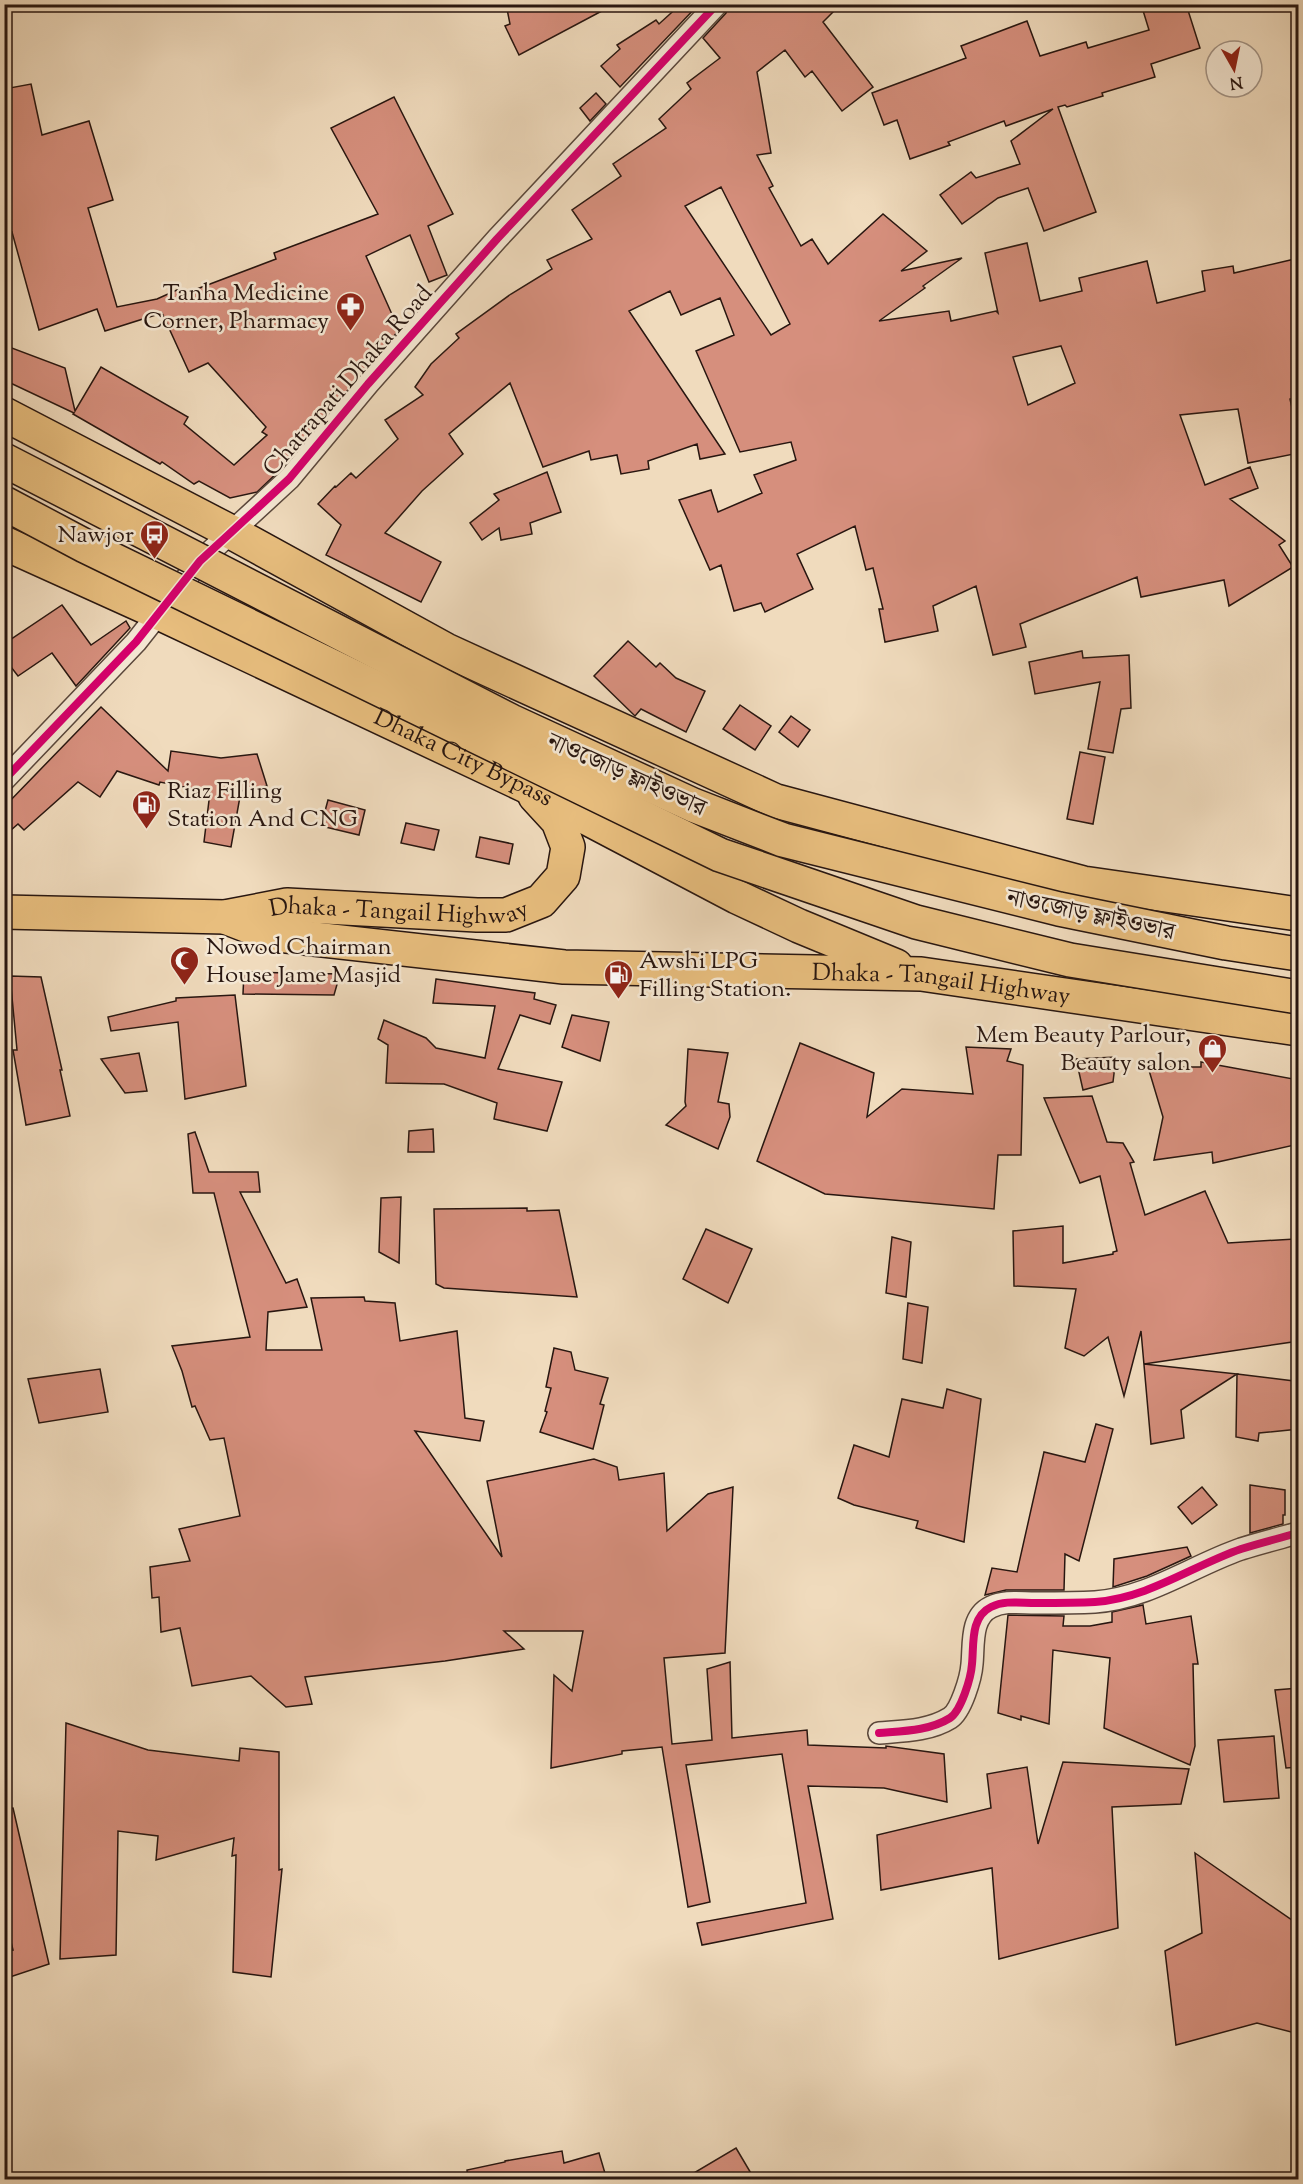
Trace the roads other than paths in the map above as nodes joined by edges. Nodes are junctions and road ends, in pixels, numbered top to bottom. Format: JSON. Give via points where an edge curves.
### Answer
{"nodes":[{"id":1,"x":717,"y":4,"type":"edge"},
{"id":2,"x":4,"y":414,"type":"edge"},
{"id":3,"x":4,"y":460,"type":"edge"},
{"id":4,"x":4,"y":504,"type":"edge"},
{"id":5,"x":231,"y":532,"type":"junction"},
{"id":6,"x":4,"y":543,"type":"edge"},
{"id":7,"x":159,"y":613,"type":"junction"},
{"id":8,"x":4,"y":780,"type":"edge"},
{"id":9,"x":526,"y":786,"type":"junction"},
{"id":10,"x":4,"y":912,"type":"edge"},
{"id":11,"x":1299,"y":914,"type":"edge"},
{"id":12,"x":225,"y":917,"type":"junction"},
{"id":13,"x":1299,"y":954,"type":"edge"},
{"id":14,"x":921,"y":974,"type":"junction"},
{"id":15,"x":1299,"y":997,"type":"edge"},
{"id":16,"x":1299,"y":1029,"type":"edge"},
{"id":17,"x":1299,"y":1533,"type":"edge"},
{"id":18,"x":879,"y":1732,"type":"dead end"}],
"edges":[{"from":1,"to":5,"type":"street","name":"Chatrapati Dhaka Road","via":[[497,239],[289,479]]},
{"from":2,"to":5,"type":"highway"},
{"from":3,"to":13,"type":"highway","name":"নাওজোড় ফ্লাইওভার","bridge":true,"via":[[511,721],[693,805],[783,840],[1059,909]]},
{"from":4,"to":15,"type":"highway","name":"নাওজোড় ফ্লাইওভার","bridge":true,"via":[[720,855],[915,922],[1070,960]]},
{"from":5,"to":7,"type":"street","name":"Chatrapati Dhaka Road","via":[[200,561]]},
{"from":5,"to":11,"type":"highway","via":[[446,650],[776,801],[1083,883]]},
{"from":6,"to":7,"type":"highway","name":"Dhaka City Bypass"},
{"from":7,"to":8,"type":"street","name":"Chatrapati Dhaka Road"},
{"from":7,"to":9,"type":"highway","name":"Dhaka City Bypass"},
{"from":9,"to":12,"type":"highway","name":"Dhaka - Tangail Highway","via":[[558,821],[568,847],[563,876],[542,901],[506,915],[287,905]]},
{"from":9,"to":14,"type":"highway","name":"Dhaka City Bypass","via":[[799,927]]},
{"from":10,"to":12,"type":"highway","name":"Dhaka - Tangail Highway"},
{"from":12,"to":14,"type":"highway","name":"Dhaka - Tangail Highway","via":[[269,934],[564,967]]},
{"from":14,"to":16,"type":"highway","name":"Dhaka - Tangail Highway"},
{"from":17,"to":18,"type":"street","via":[[1240,1550],[1160,1586],[1126,1596],[1097,1602],[1007,1602],[991,1607],[981,1613],[973,1638],[972,1666],[953,1717],[914,1731]]}]}
